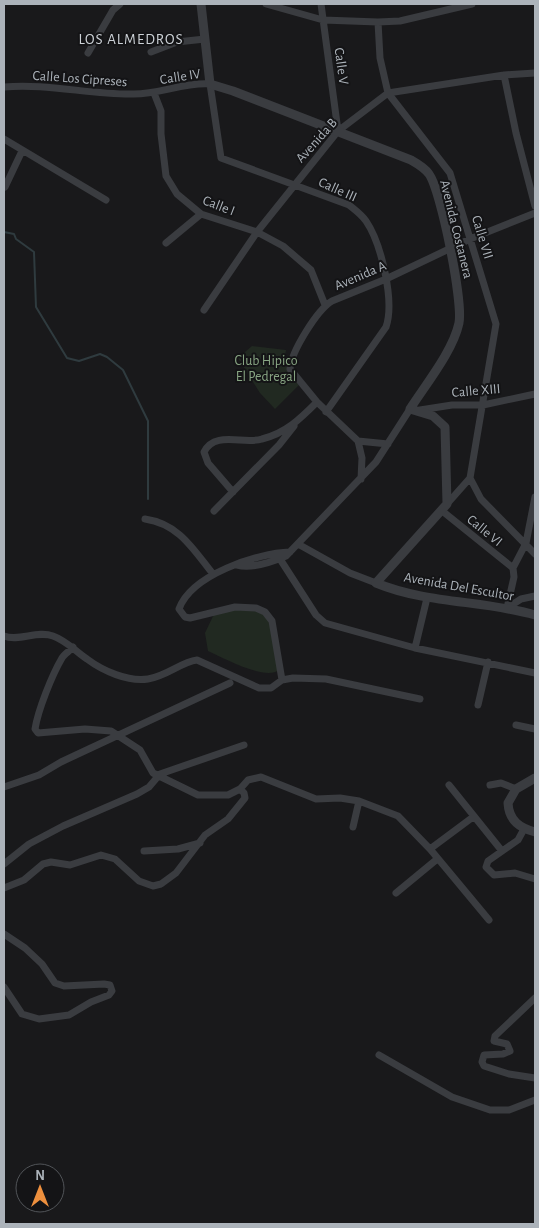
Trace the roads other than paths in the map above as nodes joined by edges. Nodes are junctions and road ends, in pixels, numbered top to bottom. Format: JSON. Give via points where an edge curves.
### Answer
{"nodes":[{"id":1,"x":120,"y":4,"type":"edge"},
{"id":2,"x":201,"y":4,"type":"edge"},
{"id":3,"x":266,"y":4,"type":"edge"},
{"id":4,"x":321,"y":4,"type":"edge"},
{"id":5,"x":472,"y":4,"type":"edge"},
{"id":6,"x":322,"y":20,"type":"junction"},
{"id":7,"x":378,"y":22,"type":"junction"},
{"id":8,"x":205,"y":39,"type":"junction"},
{"id":9,"x":151,"y":52,"type":"dead end"},
{"id":10,"x":88,"y":53,"type":"dead end"},
{"id":11,"x":535,"y":73,"type":"edge"},
{"id":12,"x":504,"y":74,"type":"junction"},
{"id":13,"x":210,"y":84,"type":"junction"},
{"id":14,"x":4,"y":85,"type":"edge"},
{"id":15,"x":154,"y":93,"type":"junction"},
{"id":16,"x":388,"y":93,"type":"junction"},
{"id":17,"x":338,"y":131,"type":"junction"},
{"id":18,"x":4,"y":139,"type":"edge"},
{"id":19,"x":22,"y":151,"type":"junction"},
{"id":20,"x":294,"y":184,"type":"junction"},
{"id":21,"x":5,"y":187,"type":"edge"},
{"id":22,"x":106,"y":200,"type":"dead end"},
{"id":23,"x":535,"y":206,"type":"edge"},
{"id":24,"x":535,"y":213,"type":"edge"},
{"id":25,"x":201,"y":214,"type":"junction"},
{"id":26,"x":258,"y":232,"type":"junction"},
{"id":27,"x":470,"y":239,"type":"junction"},
{"id":28,"x":166,"y":243,"type":"dead end"},
{"id":29,"x":451,"y":248,"type":"junction"},
{"id":30,"x":386,"y":279,"type":"junction"},
{"id":31,"x":324,"y":305,"type":"junction"},
{"id":32,"x":204,"y":310,"type":"dead end"},
{"id":33,"x":535,"y":394,"type":"edge"},
{"id":34,"x":317,"y":402,"type":"junction"},
{"id":35,"x":482,"y":405,"type":"junction"},
{"id":36,"x":410,"y":409,"type":"junction"},
{"id":37,"x":420,"y":410,"type":"junction"},
{"id":38,"x":326,"y":412,"type":"junction"},
{"id":39,"x":296,"y":424,"type":"junction"},
{"id":40,"x":358,"y":441,"type":"junction"},
{"id":41,"x":388,"y":444,"type":"junction"},
{"id":42,"x":470,"y":478,"type":"junction"},
{"id":43,"x":361,"y":479,"type":"junction"},
{"id":44,"x":233,"y":492,"type":"junction"},
{"id":45,"x":535,"y":497,"type":"edge"},
{"id":46,"x":444,"y":507,"type":"junction"},
{"id":47,"x":214,"y":511,"type":"dead end"},
{"id":48,"x":145,"y":519,"type":"dead end"},
{"id":49,"x":526,"y":543,"type":"junction"},
{"id":50,"x":298,"y":544,"type":"junction"},
{"id":51,"x":290,"y":552,"type":"junction"},
{"id":52,"x":535,"y":554,"type":"edge"},
{"id":53,"x":280,"y":559,"type":"junction"},
{"id":54,"x":237,"y":565,"type":"junction"},
{"id":55,"x":513,"y":568,"type":"junction"},
{"id":56,"x":213,"y":574,"type":"junction"},
{"id":57,"x":376,"y":583,"type":"junction"},
{"id":58,"x":535,"y":596,"type":"edge"},
{"id":59,"x":427,"y":598,"type":"junction"},
{"id":60,"x":507,"y":608,"type":"junction"},
{"id":61,"x":535,"y":615,"type":"edge"},
{"id":62,"x":4,"y":636,"type":"edge"},
{"id":63,"x":73,"y":647,"type":"junction"},
{"id":64,"x":415,"y":648,"type":"junction"},
{"id":65,"x":488,"y":662,"type":"junction"},
{"id":66,"x":535,"y":673,"type":"edge"},
{"id":67,"x":282,"y":680,"type":"junction"},
{"id":68,"x":230,"y":684,"type":"dead end"},
{"id":69,"x":420,"y":699,"type":"dead end"},
{"id":70,"x":478,"y":705,"type":"dead end"},
{"id":71,"x":516,"y":725,"type":"dead end"},
{"id":72,"x":535,"y":729,"type":"edge"},
{"id":73,"x":117,"y":736,"type":"junction"},
{"id":74,"x":244,"y":745,"type":"dead end"},
{"id":75,"x":160,"y":774,"type":"junction"},
{"id":76,"x":535,"y":778,"type":"edge"},
{"id":77,"x":449,"y":785,"type":"dead end"},
{"id":78,"x":490,"y":785,"type":"dead end"},
{"id":79,"x":4,"y":787,"type":"edge"},
{"id":80,"x":240,"y":788,"type":"junction"},
{"id":81,"x":516,"y":789,"type":"junction"},
{"id":82,"x":359,"y":801,"type":"junction"},
{"id":83,"x":473,"y":817,"type":"junction"},
{"id":84,"x":352,"y":827,"type":"dead end"},
{"id":85,"x":524,"y":829,"type":"junction"},
{"id":86,"x":535,"y":832,"type":"edge"},
{"id":87,"x":200,"y":842,"type":"junction"},
{"id":88,"x":430,"y":850,"type":"junction"},
{"id":89,"x":144,"y":851,"type":"dead end"},
{"id":90,"x":502,"y":851,"type":"junction"},
{"id":91,"x":436,"y":860,"type":"junction"},
{"id":92,"x":4,"y":864,"type":"edge"},
{"id":93,"x":535,"y":879,"type":"edge"},
{"id":94,"x":4,"y":888,"type":"edge"},
{"id":95,"x":396,"y":893,"type":"dead end"},
{"id":96,"x":489,"y":920,"type":"dead end"},
{"id":97,"x":4,"y":934,"type":"edge"},
{"id":98,"x":4,"y":987,"type":"edge"},
{"id":99,"x":535,"y":998,"type":"edge"},
{"id":100,"x":379,"y":1055,"type":"dead end"},
{"id":101,"x":535,"y":1078,"type":"edge"},
{"id":102,"x":535,"y":1100,"type":"edge"}],
"edges":[{"from":1,"to":10,"type":"street","via":[[113,10]]},
{"from":2,"to":8,"type":"street"},
{"from":3,"to":6,"type":"street"},
{"from":4,"to":6,"type":"street","name":"Calle V"},
{"from":5,"to":7,"type":"street","via":[[400,21]]},
{"from":6,"to":7,"type":"street"},
{"from":6,"to":17,"type":"street","name":"Calle V"},
{"from":7,"to":16,"type":"street","name":"Calle VII","via":[[380,58]]},
{"from":8,"to":9,"type":"street","via":[[177,42]]},
{"from":8,"to":13,"type":"street"},
{"from":11,"to":12,"type":"street","name":"Avenida B"},
{"from":12,"to":16,"type":"street","name":"Avenida B"},
{"from":12,"to":23,"type":"street"},
{"from":13,"to":15,"type":"street","name":"Calle IV"},
{"from":13,"to":17,"type":"street","name":"Avenida Costanera"},
{"from":13,"to":20,"type":"street","name":"Calle III","via":[[221,158]]},
{"from":14,"to":15,"type":"street","name":"Calle Los Cipreses"},
{"from":15,"to":25,"type":"street","name":"Calle I","via":[[161,111],[166,176],[177,194]]},
{"from":16,"to":17,"type":"street","name":"Avenida B"},
{"from":16,"to":27,"type":"street","name":"Calle VII","via":[[450,173]]},
{"from":17,"to":20,"type":"street","name":"Avenida B"},
{"from":17,"to":29,"type":"street","name":"Avenida Costanera","via":[[411,160],[430,174]]},
{"from":18,"to":19,"type":"street"},
{"from":19,"to":21,"type":"street"},
{"from":19,"to":22,"type":"street"},
{"from":20,"to":26,"type":"street","name":"Avenida B"},
{"from":20,"to":30,"type":"street","name":"Calle III","via":[[349,205],[360,213],[374,237]]},
{"from":24,"to":27,"type":"street","name":"Avenida A"},
{"from":25,"to":26,"type":"street","name":"Calle I"},
{"from":25,"to":28,"type":"street"},
{"from":26,"to":31,"type":"street","name":"Calle I","via":[[283,246],[311,270]]},
{"from":26,"to":32,"type":"street","name":"Avenida B"},
{"from":27,"to":29,"type":"street","name":"Avenida A"},
{"from":27,"to":35,"type":"street","name":"Calle VII","via":[[496,324]]},
{"from":29,"to":30,"type":"street","name":"Avenida A"},
{"from":29,"to":36,"type":"street","name":"Avenida Costanera","via":[[459,322],[448,349]]},
{"from":30,"to":31,"type":"street","name":"Avenida A"},
{"from":30,"to":38,"type":"street","name":"Calle III","via":[[390,308],[386,327]]},
{"from":31,"to":34,"type":"street","name":"Avenida A","via":[[291,361],[290,369]]},
{"from":33,"to":35,"type":"street","name":"Calle XIII"},
{"from":34,"to":38,"type":"street","name":"Avenida A"},
{"from":34,"to":39,"type":"street"},
{"from":35,"to":37,"type":"street","name":"Calle XIII","via":[[452,404]]},
{"from":35,"to":42,"type":"street","name":"Calle VII"},
{"from":36,"to":37,"type":"street"},
{"from":36,"to":41,"type":"street","name":"Avenida Costanera"},
{"from":37,"to":46,"type":"street","via":[[445,427]]},
{"from":38,"to":40,"type":"street","name":"Avenida A"},
{"from":39,"to":44,"type":"street"},
{"from":39,"to":44,"type":"street","via":[[262,439],[217,440],[207,446],[204,452],[208,463]]},
{"from":40,"to":41,"type":"street"},
{"from":40,"to":43,"type":"street","via":[[362,458]]},
{"from":41,"to":43,"type":"street","name":"Avenida Costanera"},
{"from":42,"to":46,"type":"street"},
{"from":42,"to":49,"type":"street","via":[[481,499]]},
{"from":43,"to":50,"type":"street","name":"Avenida Costanera"},
{"from":44,"to":47,"type":"street"},
{"from":45,"to":49,"type":"street"},
{"from":46,"to":55,"type":"street","name":"Calle VI"},
{"from":46,"to":57,"type":"street"},
{"from":48,"to":56,"type":"street","via":[[171,526]]},
{"from":49,"to":52,"type":"street"},
{"from":49,"to":55,"type":"street"},
{"from":50,"to":51,"type":"street","name":"Avenida Costanera"},
{"from":50,"to":57,"type":"street","name":"Avenida Del Escultor","via":[[350,573]]},
{"from":51,"to":53,"type":"street","name":"Avenida Costanera"},
{"from":51,"to":54,"type":"street","via":[[261,556]]},
{"from":53,"to":54,"type":"street","via":[[249,566]]},
{"from":53,"to":64,"type":"street","via":[[316,615],[325,623]]},
{"from":54,"to":56,"type":"street"},
{"from":55,"to":60,"type":"street"},
{"from":56,"to":67,"type":"street","via":[[184,599],[180,613],[186,618],[195,618],[246,606],[265,612],[272,622]]},
{"from":57,"to":59,"type":"street","name":"Avenida Del Escultor"},
{"from":58,"to":60,"type":"street","via":[[521,599]]},
{"from":59,"to":60,"type":"street","name":"Avenida Del Escultor"},
{"from":59,"to":64,"type":"street"},
{"from":60,"to":61,"type":"street","name":"Avenida Del Escultor"},
{"from":62,"to":63,"type":"street","via":[[50,635]]},
{"from":63,"to":67,"type":"street","via":[[88,660],[138,680],[160,677],[191,660],[259,688],[271,688]]},
{"from":63,"to":73,"type":"street","via":[[62,657],[35,729],[38,733],[111,731]]},
{"from":64,"to":65,"type":"street"},
{"from":65,"to":66,"type":"street"},
{"from":65,"to":70,"type":"street"},
{"from":67,"to":69,"type":"street","via":[[326,679]]},
{"from":68,"to":73,"type":"street"},
{"from":71,"to":72,"type":"street"},
{"from":73,"to":75,"type":"street","via":[[140,750],[154,773]]},
{"from":73,"to":79,"type":"street","via":[[39,775]]},
{"from":74,"to":75,"type":"street"},
{"from":75,"to":80,"type":"street","via":[[198,795],[228,795]]},
{"from":75,"to":92,"type":"street","via":[[149,787],[137,794],[63,826],[29,844]]},
{"from":76,"to":81,"type":"street"},
{"from":77,"to":83,"type":"street"},
{"from":78,"to":81,"type":"street","via":[[501,783]]},
{"from":80,"to":82,"type":"street","via":[[248,780],[261,777],[316,799]]},
{"from":80,"to":87,"type":"street","via":[[245,796],[243,802]]},
{"from":81,"to":85,"type":"street","via":[[509,799],[509,810],[513,820]]},
{"from":82,"to":84,"type":"street"},
{"from":82,"to":88,"type":"street","via":[[398,816]]},
{"from":83,"to":88,"type":"street"},
{"from":83,"to":90,"type":"street"},
{"from":85,"to":86,"type":"street"},
{"from":85,"to":90,"type":"street","via":[[518,840]]},
{"from":87,"to":89,"type":"street"},
{"from":87,"to":94,"type":"street","via":[[176,874],[153,886],[139,881],[115,859],[101,855],[70,865],[43,864],[24,880]]},
{"from":88,"to":91,"type":"street"},
{"from":90,"to":93,"type":"street","via":[[486,864],[488,872],[497,876],[515,874]]},
{"from":91,"to":95,"type":"street"},
{"from":91,"to":96,"type":"street"},
{"from":97,"to":98,"type":"street","via":[[42,964],[55,982],[64,986],[104,984],[110,985],[112,991],[69,1016],[39,1018],[22,1014]]},
{"from":99,"to":101,"type":"street","via":[[495,1036],[494,1042],[507,1044],[510,1051],[484,1055],[482,1062],[484,1066],[509,1074]]},
{"from":100,"to":102,"type":"street","via":[[452,1097],[490,1110],[509,1110]]}]}
